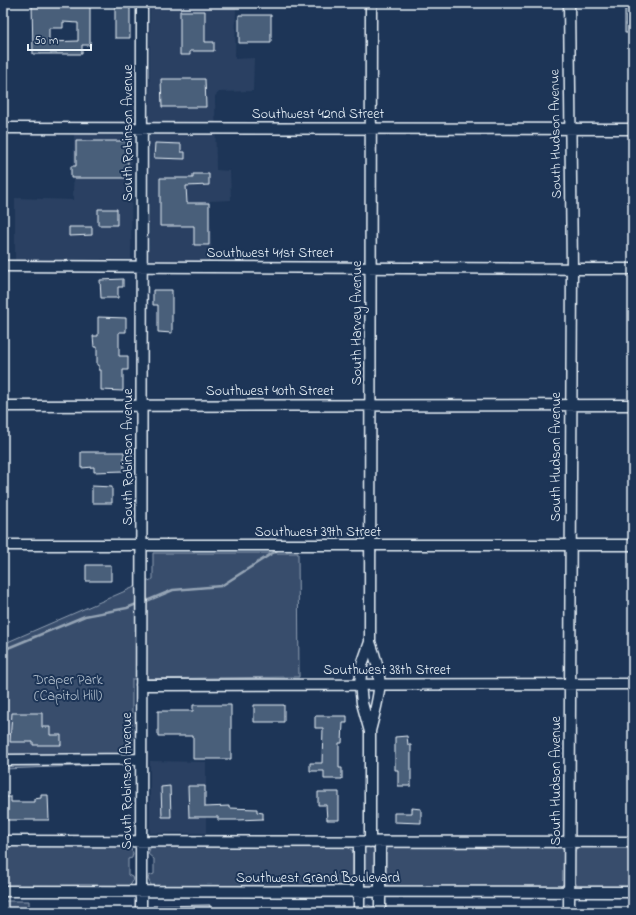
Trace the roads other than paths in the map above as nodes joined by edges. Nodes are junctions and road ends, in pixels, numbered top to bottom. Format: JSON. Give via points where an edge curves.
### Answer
{"nodes":[{"id":1,"x":142,"y":3,"type":"edge"},
{"id":2,"x":371,"y":3,"type":"edge"},
{"id":3,"x":569,"y":3,"type":"edge"},
{"id":4,"x":3,"y":128,"type":"edge"},
{"id":5,"x":142,"y":128,"type":"junction"},
{"id":6,"x":370,"y":128,"type":"junction"},
{"id":7,"x":569,"y":128,"type":"junction"},
{"id":8,"x":633,"y":129,"type":"edge"},
{"id":9,"x":3,"y":266,"type":"edge"},
{"id":10,"x":142,"y":266,"type":"junction"},
{"id":11,"x":370,"y":267,"type":"junction"},
{"id":12,"x":572,"y":268,"type":"junction"},
{"id":13,"x":633,"y":269,"type":"edge"},
{"id":14,"x":570,"y":404,"type":"junction"},
{"id":15,"x":371,"y":405,"type":"junction"},
{"id":16,"x":633,"y":405,"type":"edge"},
{"id":17,"x":3,"y":406,"type":"edge"},
{"id":18,"x":142,"y":406,"type":"junction"},
{"id":19,"x":142,"y":544,"type":"junction"},
{"id":20,"x":3,"y":545,"type":"edge"},
{"id":21,"x":633,"y":545,"type":"edge"},
{"id":22,"x":370,"y":546,"type":"junction"},
{"id":23,"x":570,"y":546,"type":"junction"},
{"id":24,"x":370,"y":642,"type":"junction"},
{"id":25,"x":360,"y":684,"type":"junction"},
{"id":26,"x":570,"y":684,"type":"junction"},
{"id":27,"x":633,"y":684,"type":"edge"},
{"id":28,"x":141,"y":685,"type":"junction"},
{"id":29,"x":380,"y":685,"type":"junction"},
{"id":30,"x":370,"y":732,"type":"junction"},
{"id":31,"x":141,"y":759,"type":"junction"},
{"id":32,"x":3,"y":760,"type":"edge"},
{"id":33,"x":3,"y":841,"type":"edge"},
{"id":34,"x":140,"y":842,"type":"junction"},
{"id":35,"x":359,"y":842,"type":"junction"},
{"id":36,"x":370,"y":842,"type":"junction"},
{"id":37,"x":380,"y":842,"type":"junction"},
{"id":38,"x":570,"y":842,"type":"junction"},
{"id":39,"x":633,"y":842,"type":"edge"},
{"id":40,"x":3,"y":891,"type":"edge"},
{"id":41,"x":140,"y":891,"type":"junction"},
{"id":42,"x":359,"y":892,"type":"junction"},
{"id":43,"x":380,"y":892,"type":"junction"},
{"id":44,"x":569,"y":892,"type":"junction"},
{"id":45,"x":633,"y":892,"type":"edge"},
{"id":46,"x":140,"y":912,"type":"edge"},
{"id":47,"x":359,"y":912,"type":"edge"},
{"id":48,"x":380,"y":912,"type":"edge"},
{"id":49,"x":569,"y":912,"type":"edge"}],
"edges":[{"from":1,"to":5,"type":"street","name":"South Robinson Avenue"},
{"from":2,"to":6,"type":"street","name":"South Harvey Avenue"},
{"from":3,"to":7,"type":"street","name":"South Hudson Avenue"},
{"from":4,"to":5,"type":"street","name":"Southwest 42nd Street"},
{"from":5,"to":6,"type":"street","name":"Southwest 42nd Street"},
{"from":5,"to":10,"type":"street","name":"South Robinson Avenue"},
{"from":6,"to":7,"type":"street","name":"Southwest 42nd Street"},
{"from":6,"to":11,"type":"street","name":"South Harvey Avenue"},
{"from":7,"to":8,"type":"street","name":"Southwest 42nd Street"},
{"from":7,"to":12,"type":"street","name":"South Hudson Avenue"},
{"from":9,"to":10,"type":"street","name":"Southwest 41st Street"},
{"from":10,"to":11,"type":"street","name":"Southwest 41st Street"},
{"from":10,"to":18,"type":"street","name":"South Robinson Avenue"},
{"from":11,"to":12,"type":"street","name":"Southwest 41st Street"},
{"from":11,"to":15,"type":"street","name":"South Harvey Avenue"},
{"from":12,"to":13,"type":"street","name":"Southwest 41st Street"},
{"from":12,"to":14,"type":"street","name":"South Hudson Avenue"},
{"from":14,"to":15,"type":"street","name":"Southwest 40th Street"},
{"from":14,"to":16,"type":"street","name":"Southwest 40th Street"},
{"from":14,"to":23,"type":"street","name":"South Hudson Avenue"},
{"from":15,"to":18,"type":"street","name":"Southwest 40th Street"},
{"from":15,"to":22,"type":"street","name":"South Harvey Avenue"},
{"from":17,"to":18,"type":"street","name":"Southwest 40th Street"},
{"from":18,"to":19,"type":"street","name":"South Robinson Avenue"},
{"from":19,"to":20,"type":"street","name":"Southwest 39th Street"},
{"from":19,"to":22,"type":"street","name":"Southwest 39th Street"},
{"from":19,"to":28,"type":"street","name":"South Robinson Avenue"},
{"from":21,"to":23,"type":"street","name":"Southwest 39th Street"},
{"from":22,"to":23,"type":"street","name":"Southwest 39th Street"},
{"from":22,"to":24,"type":"street","name":"South Harvey Avenue"},
{"from":23,"to":26,"type":"street","name":"South Hudson Avenue"},
{"from":24,"to":25,"type":"street","name":"South Harvey Avenue","via":[[362,665]]},
{"from":24,"to":29,"type":"street","name":"South Harvey Avenue","via":[[380,670]]},
{"from":25,"to":28,"type":"street","name":"Southwest 38th Street"},
{"from":25,"to":29,"type":"street","name":"Southwest 38th Street"},
{"from":25,"to":30,"type":"street","name":"South Harvey Avenue"},
{"from":26,"to":27,"type":"street","name":"Southwest 38th Street"},
{"from":26,"to":29,"type":"street","name":"Southwest 38th Street"},
{"from":26,"to":38,"type":"street","name":"South Hudson Avenue"},
{"from":28,"to":31,"type":"street","name":"South Robinson Avenue"},
{"from":29,"to":30,"type":"street","name":"South Harvey Avenue"},
{"from":30,"to":36,"type":"street","name":"South Harvey Avenue"},
{"from":31,"to":32,"type":"street"},
{"from":31,"to":34,"type":"street","name":"South Robinson Avenue"},
{"from":33,"to":34,"type":"street"},
{"from":34,"to":35,"type":"street"},
{"from":34,"to":41,"type":"street","name":"South Robinson Avenue"},
{"from":35,"to":36,"type":"street"},
{"from":35,"to":42,"type":"street"},
{"from":36,"to":37,"type":"street"},
{"from":37,"to":38,"type":"street"},
{"from":37,"to":43,"type":"street"},
{"from":38,"to":39,"type":"street"},
{"from":38,"to":44,"type":"street","name":"South Hudson Avenue"},
{"from":40,"to":41,"type":"street","name":"Southwest Grand Boulevard"},
{"from":41,"to":42,"type":"street","name":"Southwest Grand Boulevard"},
{"from":41,"to":46,"type":"street","name":"South Robinson Avenue"},
{"from":42,"to":43,"type":"street","name":"Southwest Grand Boulevard"},
{"from":42,"to":47,"type":"street"},
{"from":43,"to":44,"type":"street","name":"Southwest Grand Boulevard"},
{"from":43,"to":48,"type":"street"},
{"from":44,"to":45,"type":"street","name":"Southwest Grand Boulevard"},
{"from":44,"to":49,"type":"street","name":"South Hudson Avenue"}]}
